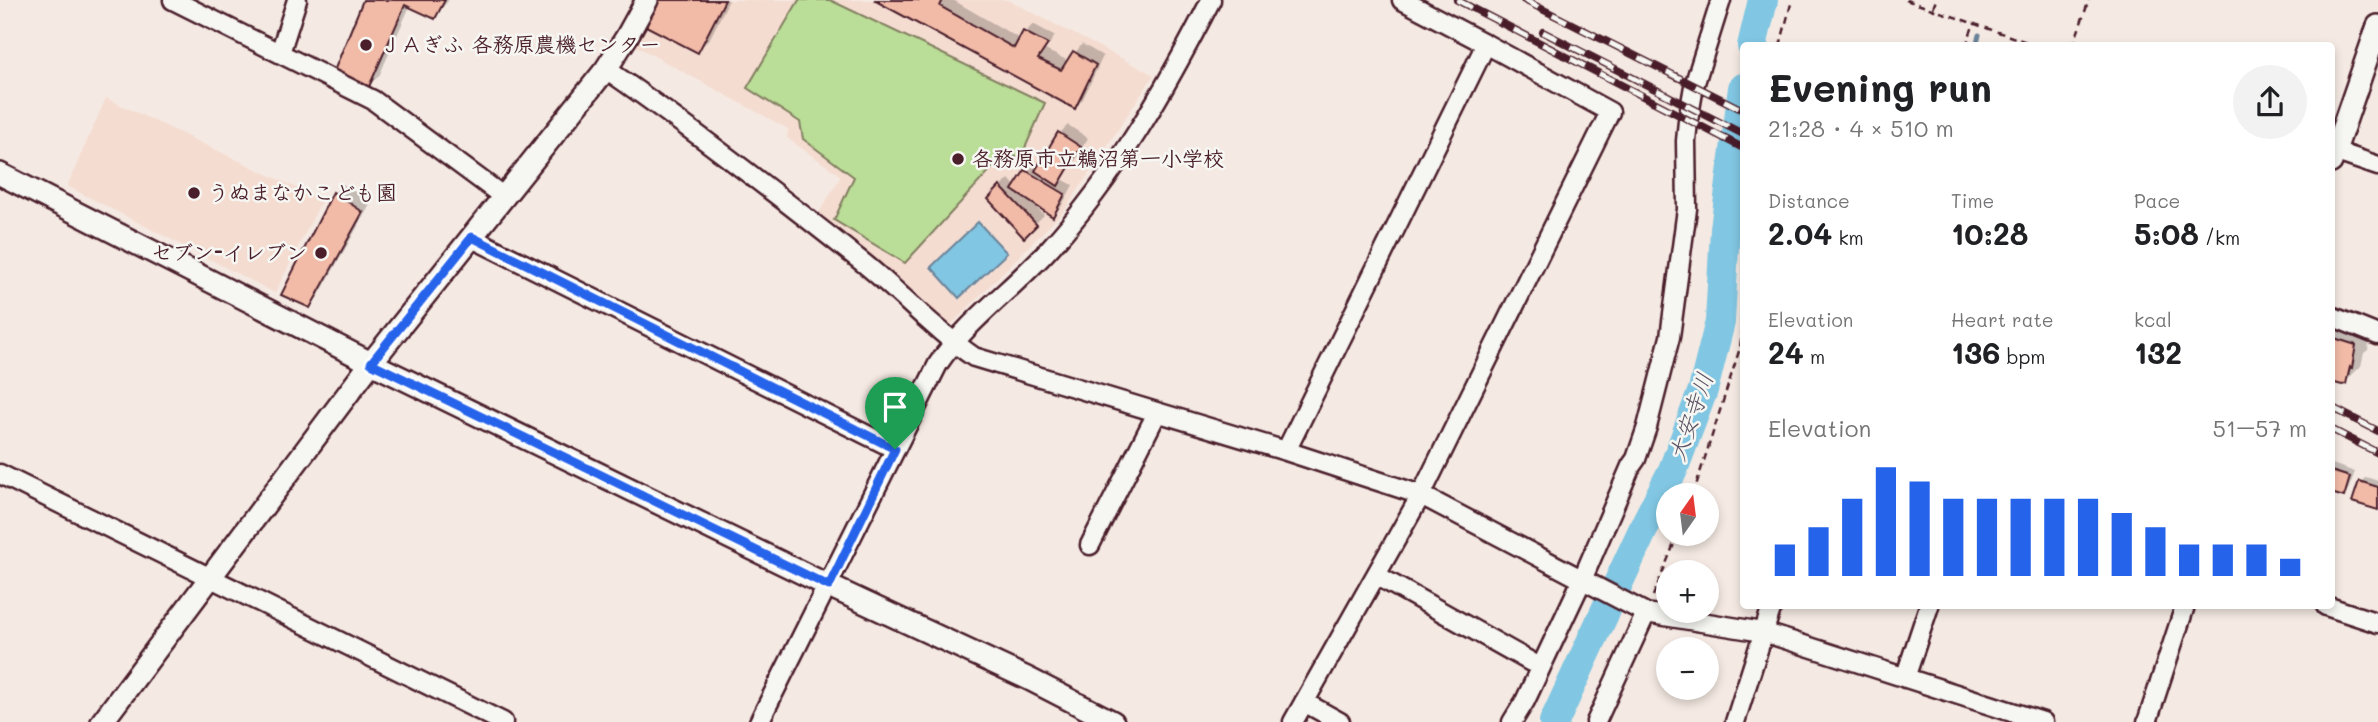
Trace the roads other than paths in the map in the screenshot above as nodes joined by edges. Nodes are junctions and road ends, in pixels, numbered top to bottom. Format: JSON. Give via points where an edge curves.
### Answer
{"nodes":[{"id":1,"x":173,"y":0,"type":"edge"},
{"id":2,"x":297,"y":0,"type":"edge"},
{"id":3,"x":647,"y":0,"type":"edge"},
{"id":4,"x":1211,"y":0,"type":"edge"},
{"id":5,"x":1402,"y":0,"type":"edge"},
{"id":6,"x":1717,"y":5,"type":"edge"},
{"id":7,"x":2378,"y":26,"type":"edge"},
{"id":8,"x":1486,"y":44,"type":"junction"},
{"id":9,"x":280,"y":53,"type":"junction"},
{"id":10,"x":606,"y":69,"type":"junction"},
{"id":11,"x":2335,"y":150,"type":"edge"},
{"id":12,"x":2335,"y":156,"type":"edge"},
{"id":13,"x":2378,"y":166,"type":"edge"},
{"id":14,"x":0,"y":174,"type":"edge"},
{"id":15,"x":504,"y":197,"type":"junction"},
{"id":16,"x":472,"y":237,"type":"junction"},
{"id":17,"x":2335,"y":318,"type":"edge"},
{"id":18,"x":2378,"y":335,"type":"edge"},
{"id":19,"x":953,"y":343,"type":"junction"},
{"id":20,"x":371,"y":363,"type":"junction"},
{"id":21,"x":1157,"y":412,"type":"junction"},
{"id":22,"x":895,"y":449,"type":"junction"},
{"id":23,"x":1286,"y":451,"type":"junction"},
{"id":24,"x":0,"y":474,"type":"edge"},
{"id":25,"x":1421,"y":495,"type":"junction"},
{"id":26,"x":1090,"y":545,"type":"dead end"},
{"id":27,"x":1376,"y":575,"type":"junction"},
{"id":28,"x":211,"y":578,"type":"junction"},
{"id":29,"x":1583,"y":580,"type":"junction"},
{"id":30,"x":829,"y":586,"type":"junction"},
{"id":31,"x":1771,"y":609,"type":"edge"},
{"id":32,"x":1928,"y":609,"type":"edge"},
{"id":33,"x":2184,"y":609,"type":"edge"},
{"id":34,"x":2335,"y":609,"type":"edge"},
{"id":35,"x":1645,"y":613,"type":"junction"},
{"id":36,"x":2378,"y":623,"type":"edge"},
{"id":37,"x":1763,"y":632,"type":"junction"},
{"id":38,"x":1531,"y":662,"type":"dead end"},
{"id":39,"x":1905,"y":678,"type":"junction"},
{"id":40,"x":1304,"y":702,"type":"junction"},
{"id":41,"x":102,"y":722,"type":"edge"},
{"id":42,"x":503,"y":722,"type":"edge"},
{"id":43,"x":760,"y":722,"type":"edge"},
{"id":44,"x":1113,"y":722,"type":"edge"},
{"id":45,"x":1293,"y":722,"type":"edge"},
{"id":46,"x":1340,"y":722,"type":"edge"},
{"id":47,"x":1512,"y":722,"type":"edge"},
{"id":48,"x":1596,"y":722,"type":"edge"},
{"id":49,"x":1735,"y":722,"type":"edge"},
{"id":50,"x":2043,"y":722,"type":"edge"},
{"id":51,"x":2147,"y":722,"type":"edge"}],
"edges":[{"from":1,"to":9,"type":"street"},
{"from":2,"to":9,"type":"street"},
{"from":3,"to":10,"type":"street"},
{"from":4,"to":19,"type":"street","via":[[1169,81],[1090,201],[1048,250]]},
{"from":5,"to":8,"type":"street"},
{"from":6,"to":29,"type":"street","via":[[1688,121],[1687,209],[1670,337],[1640,448]]},
{"from":7,"to":11,"type":"street"},
{"from":8,"to":23,"type":"street"},
{"from":8,"to":25,"type":"street","via":[[1610,112]]},
{"from":9,"to":15,"type":"street","via":[[373,100]]},
{"from":10,"to":15,"type":"street"},
{"from":10,"to":19,"type":"street","via":[[863,262]]},
{"from":12,"to":13,"type":"street"},
{"from":14,"to":20,"type":"street"},
{"from":15,"to":16,"type":"street"},
{"from":16,"to":20,"type":"street"},
{"from":16,"to":22,"type":"street"},
{"from":17,"to":18,"type":"street"},
{"from":19,"to":21,"type":"street","via":[[974,357]]},
{"from":19,"to":22,"type":"street"},
{"from":20,"to":28,"type":"street"},
{"from":20,"to":30,"type":"street"},
{"from":21,"to":23,"type":"street"},
{"from":21,"to":26,"type":"street"},
{"from":22,"to":30,"type":"street"},
{"from":23,"to":25,"type":"street"},
{"from":24,"to":28,"type":"street"},
{"from":25,"to":27,"type":"street"},
{"from":25,"to":29,"type":"street"},
{"from":27,"to":38,"type":"street"},
{"from":27,"to":40,"type":"street"},
{"from":28,"to":41,"type":"street"},
{"from":28,"to":42,"type":"street"},
{"from":29,"to":35,"type":"street"},
{"from":29,"to":47,"type":"street"},
{"from":30,"to":43,"type":"street"},
{"from":30,"to":44,"type":"street"},
{"from":31,"to":37,"type":"street"},
{"from":32,"to":39,"type":"street"},
{"from":33,"to":51,"type":"street"},
{"from":34,"to":36,"type":"street"},
{"from":35,"to":37,"type":"street"},
{"from":35,"to":48,"type":"street"},
{"from":37,"to":39,"type":"street"},
{"from":37,"to":49,"type":"street"},
{"from":39,"to":50,"type":"street"},
{"from":40,"to":45,"type":"street"},
{"from":40,"to":46,"type":"street"}]}
